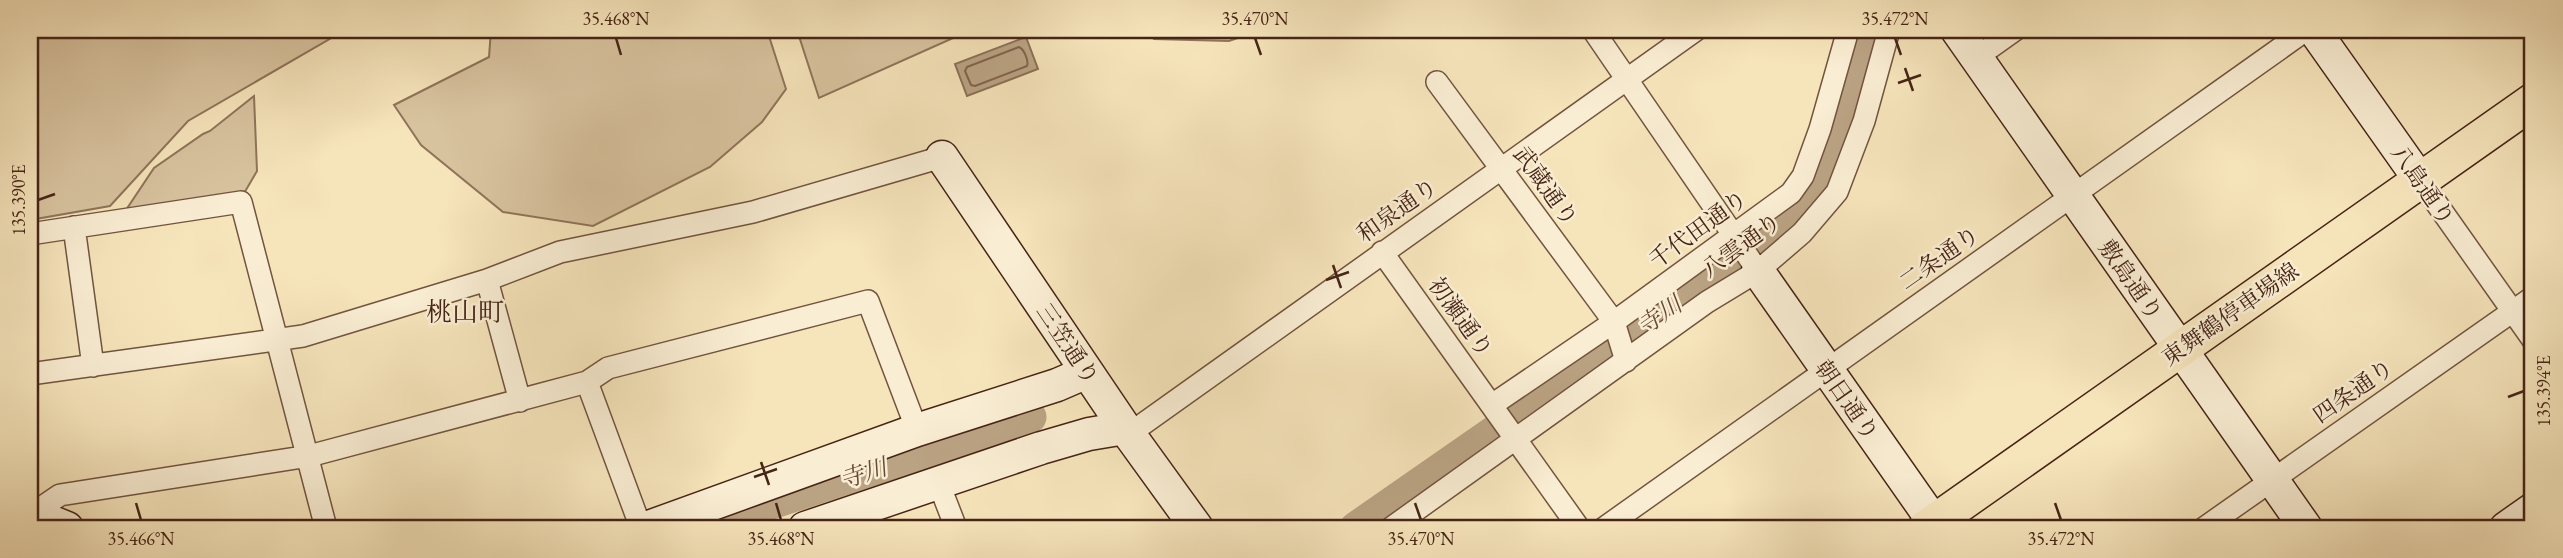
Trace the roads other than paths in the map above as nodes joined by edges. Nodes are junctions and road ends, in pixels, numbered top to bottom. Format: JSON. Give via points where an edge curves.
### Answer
{"nodes":[{"id":1,"x":1593,"y":30,"type":"edge"},
{"id":2,"x":1696,"y":30,"type":"edge"},
{"id":3,"x":1848,"y":30,"type":"edge"},
{"id":4,"x":1889,"y":30,"type":"edge"},
{"id":5,"x":1957,"y":30,"type":"edge"},
{"id":6,"x":2015,"y":30,"type":"edge"},
{"id":7,"x":2306,"y":30,"type":"edge"},
{"id":8,"x":2314,"y":30,"type":"edge"},
{"id":9,"x":1977,"y":57,"type":"junction"},
{"id":10,"x":1626,"y":78,"type":"junction"},
{"id":11,"x":1437,"y":82,"type":"dead end"},
{"id":12,"x":2533,"y":101,"type":"edge"},
{"id":13,"x":942,"y":157,"type":"joint"},
{"id":14,"x":1500,"y":169,"type":"junction"},
{"id":15,"x":2420,"y":180,"type":"junction"},
{"id":16,"x":2072,"y":195,"type":"junction"},
{"id":17,"x":74,"y":227,"type":"junction"},
{"id":18,"x":30,"y":234,"type":"edge"},
{"id":19,"x":1737,"y":241,"type":"junction"},
{"id":20,"x":1382,"y":252,"type":"junction"},
{"id":21,"x":1755,"y":267,"type":"junction"},
{"id":22,"x":487,"y":280,"type":"junction"},
{"id":23,"x":2533,"y":296,"type":"edge"},
{"id":24,"x":2513,"y":311,"type":"junction"},
{"id":25,"x":1615,"y":326,"type":"junction"},
{"id":26,"x":277,"y":340,"type":"junction"},
{"id":27,"x":2533,"y":340,"type":"edge"},
{"id":28,"x":2179,"y":350,"type":"junction"},
{"id":29,"x":1625,"y":357,"type":"junction"},
{"id":30,"x":93,"y":366,"type":"junction"},
{"id":31,"x":1827,"y":370,"type":"junction"},
{"id":32,"x":1087,"y":372,"type":"junction"},
{"id":33,"x":30,"y":373,"type":"edge"},
{"id":34,"x":587,"y":382,"type":"junction"},
{"id":35,"x":520,"y":401,"type":"junction"},
{"id":36,"x":1494,"y":409,"type":"junction"},
{"id":37,"x":917,"y":430,"type":"junction"},
{"id":38,"x":1127,"y":431,"type":"junction"},
{"id":39,"x":1513,"y":436,"type":"junction"},
{"id":40,"x":309,"y":456,"type":"junction"},
{"id":41,"x":2272,"y":480,"type":"junction"},
{"id":42,"x":939,"y":484,"type":"junction"},
{"id":43,"x":2533,"y":509,"type":"edge"},
{"id":44,"x":31,"y":513,"type":"edge"},
{"id":45,"x":1933,"y":526,"type":"edge"},
{"id":46,"x":67,"y":528,"type":"edge"},
{"id":47,"x":326,"y":528,"type":"edge"},
{"id":48,"x":641,"y":528,"type":"edge"},
{"id":49,"x":646,"y":528,"type":"edge"},
{"id":50,"x":805,"y":528,"type":"edge"},
{"id":51,"x":956,"y":528,"type":"edge"},
{"id":52,"x":1196,"y":528,"type":"edge"},
{"id":53,"x":1391,"y":528,"type":"edge"},
{"id":54,"x":1579,"y":528,"type":"edge"},
{"id":55,"x":1604,"y":528,"type":"edge"},
{"id":56,"x":2204,"y":528,"type":"edge"},
{"id":57,"x":2306,"y":528,"type":"edge"},
{"id":58,"x":2506,"y":528,"type":"edge"}],
"edges":[{"from":1,"to":10,"type":"street"},
{"from":2,"to":10,"type":"street","name":"和泉通り"},
{"from":3,"to":19,"type":"street","name":"千代田通り","via":[[1803,176],[1791,193]]},
{"from":4,"to":21,"type":"street","name":"八雲通り","via":[[1864,121],[1837,192],[1802,233]]},
{"from":5,"to":9,"type":"street","name":"敷島通り"},
{"from":6,"to":9,"type":"street"},
{"from":7,"to":16,"type":"street","name":"二条通り"},
{"from":8,"to":15,"type":"street","name":"八島通り"},
{"from":9,"to":16,"type":"street","name":"敷島通り"},
{"from":10,"to":14,"type":"street","name":"和泉通り"},
{"from":10,"to":19,"type":"street"},
{"from":11,"to":14,"type":"street","name":"武蔵通り"},
{"from":12,"to":15,"type":"main road","name":"東舞鶴停車場線"},
{"from":13,"to":22,"type":"street","via":[[753,212],[560,252]]},
{"from":13,"to":32,"type":"street","name":"三笠通り"},
{"from":14,"to":20,"type":"street","name":"和泉通り"},
{"from":14,"to":25,"type":"street","name":"武蔵通り"},
{"from":15,"to":24,"type":"street","name":"八島通り"},
{"from":15,"to":28,"type":"main road","name":"東舞鶴停車場線"},
{"from":16,"to":28,"type":"street","name":"敷島通り"},
{"from":16,"to":31,"type":"street","name":"二条通り"},
{"from":17,"to":18,"type":"street"},
{"from":17,"to":26,"type":"street","via":[[241,202]]},
{"from":17,"to":30,"type":"street"},
{"from":19,"to":21,"type":"street"},
{"from":19,"to":25,"type":"street","name":"千代田通り"},
{"from":20,"to":36,"type":"street","name":"初瀬通り"},
{"from":20,"to":38,"type":"street","name":"和泉通り"},
{"from":21,"to":29,"type":"street","name":"八雲通り"},
{"from":21,"to":31,"type":"street","name":"朝日通り"},
{"from":22,"to":26,"type":"street"},
{"from":22,"to":35,"type":"street"},
{"from":23,"to":24,"type":"street","name":"四条通り"},
{"from":24,"to":27,"type":"street","name":"八島通り"},
{"from":24,"to":41,"type":"street","name":"四条通り"},
{"from":25,"to":29,"type":"street"},
{"from":25,"to":36,"type":"street","name":"千代田通り"},
{"from":26,"to":30,"type":"street"},
{"from":26,"to":40,"type":"street"},
{"from":28,"to":41,"type":"street","name":"敷島通り"},
{"from":28,"to":45,"type":"main road","name":"東舞鶴停車場線"},
{"from":29,"to":39,"type":"street","name":"八雲通り"},
{"from":30,"to":33,"type":"street"},
{"from":31,"to":45,"type":"street","name":"朝日通り"},
{"from":31,"to":55,"type":"street","name":"二条通り"},
{"from":32,"to":37,"type":"street"},
{"from":32,"to":38,"type":"street","name":"三笠通り"},
{"from":34,"to":35,"type":"street"},
{"from":34,"to":37,"type":"street","via":[[608,368],[868,300]]},
{"from":34,"to":48,"type":"street"},
{"from":35,"to":40,"type":"street"},
{"from":36,"to":39,"type":"street","name":"初瀬通り"},
{"from":37,"to":49,"type":"street"},
{"from":38,"to":42,"type":"street","via":[[1089,434]]},
{"from":38,"to":52,"type":"street","name":"三笠通り"},
{"from":39,"to":53,"type":"street","name":"八雲通り"},
{"from":39,"to":54,"type":"street"},
{"from":40,"to":44,"type":"street","via":[[60,495]]},
{"from":40,"to":47,"type":"street"},
{"from":41,"to":56,"type":"street","name":"四条通り"},
{"from":41,"to":57,"type":"street","name":"敷島通り"},
{"from":42,"to":50,"type":"street"},
{"from":42,"to":51,"type":"street"},
{"from":43,"to":58,"type":"street"},
{"from":44,"to":46,"type":"street"}]}
